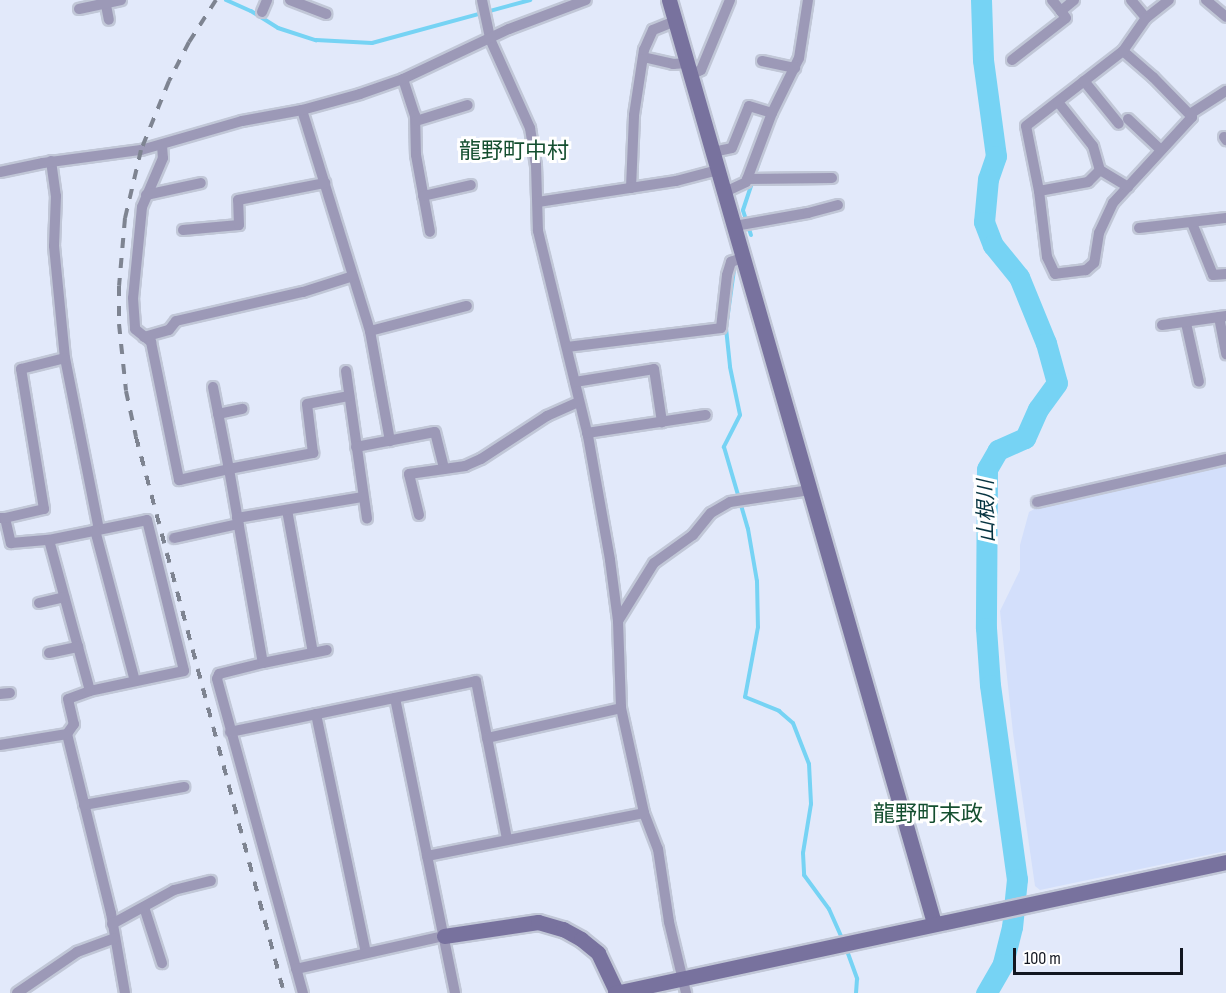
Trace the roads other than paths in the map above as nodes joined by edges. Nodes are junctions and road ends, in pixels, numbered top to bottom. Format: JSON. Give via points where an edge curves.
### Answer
{"nodes":[{"id":1,"x":121,"y":0,"type":"edge"},
{"id":2,"x":267,"y":0,"type":"edge"},
{"id":3,"x":290,"y":0,"type":"edge"},
{"id":4,"x":482,"y":0,"type":"edge"},
{"id":5,"x":586,"y":0,"type":"edge"},
{"id":6,"x":730,"y":0,"type":"edge"},
{"id":7,"x":808,"y":0,"type":"edge"},
{"id":8,"x":1052,"y":0,"type":"edge"},
{"id":9,"x":1074,"y":0,"type":"edge"},
{"id":10,"x":1131,"y":0,"type":"edge"},
{"id":11,"x":1169,"y":0,"type":"edge"},
{"id":12,"x":1206,"y":0,"type":"edge"},
{"id":13,"x":105,"y":1,"type":"edge"},
{"id":14,"x":670,"y":1,"type":"edge"},
{"id":15,"x":79,"y":9,"type":"dead end"},
{"id":16,"x":1062,"y":11,"type":"junction"},
{"id":17,"x":262,"y":12,"type":"dead end"},
{"id":18,"x":326,"y":14,"type":"dead end"},
{"id":19,"x":1226,"y":17,"type":"edge"},
{"id":20,"x":1146,"y":18,"type":"junction"},
{"id":21,"x":109,"y":20,"type":"dead end"},
{"id":22,"x":675,"y":21,"type":"junction"},
{"id":23,"x":490,"y":39,"type":"junction"},
{"id":24,"x":1122,"y":51,"type":"junction"},
{"id":25,"x":643,"y":57,"type":"junction"},
{"id":26,"x":1012,"y":60,"type":"dead end"},
{"id":27,"x":762,"y":61,"type":"dead end"},
{"id":28,"x":795,"y":68,"type":"junction"},
{"id":29,"x":689,"y":69,"type":"junction"},
{"id":30,"x":403,"y":79,"type":"junction"},
{"id":31,"x":1084,"y":81,"type":"junction"},
{"id":32,"x":1226,"y":92,"type":"edge"},
{"id":33,"x":1058,"y":102,"type":"junction"},
{"id":34,"x":468,"y":105,"type":"dead end"},
{"id":35,"x":302,"y":110,"type":"junction"},
{"id":36,"x":772,"y":113,"type":"junction"},
{"id":37,"x":1190,"y":114,"type":"junction"},
{"id":38,"x":416,"y":121,"type":"junction"},
{"id":39,"x":162,"y":145,"type":"junction"},
{"id":40,"x":1161,"y":150,"type":"junction"},
{"id":41,"x":713,"y":152,"type":"junction"},
{"id":42,"x":51,"y":161,"type":"junction"},
{"id":43,"x":718,"y":170,"type":"junction"},
{"id":44,"x":1100,"y":170,"type":"junction"},
{"id":45,"x":0,"y":172,"type":"edge"},
{"id":46,"x":832,"y":178,"type":"dead end"},
{"id":47,"x":747,"y":179,"type":"junction"},
{"id":48,"x":201,"y":183,"type":"dead end"},
{"id":49,"x":325,"y":183,"type":"junction"},
{"id":50,"x":471,"y":185,"type":"dead end"},
{"id":51,"x":1128,"y":187,"type":"junction"},
{"id":52,"x":631,"y":188,"type":"junction"},
{"id":53,"x":1039,"y":191,"type":"junction"},
{"id":54,"x":724,"y":192,"type":"junction"},
{"id":55,"x":146,"y":195,"type":"junction"},
{"id":56,"x":423,"y":196,"type":"junction"},
{"id":57,"x":538,"y":202,"type":"junction"},
{"id":58,"x":838,"y":205,"type":"dead end"},
{"id":59,"x":1226,"y":218,"type":"edge"},
{"id":60,"x":1192,"y":223,"type":"junction"},
{"id":61,"x":735,"y":226,"type":"junction"},
{"id":62,"x":1139,"y":228,"type":"dead end"},
{"id":63,"x":183,"y":230,"type":"dead end"},
{"id":64,"x":430,"y":232,"type":"dead end"},
{"id":65,"x":744,"y":257,"type":"junction"},
{"id":66,"x":1226,"y":274,"type":"edge"},
{"id":67,"x":353,"y":276,"type":"junction"},
{"id":68,"x":467,"y":306,"type":"dead end"},
{"id":69,"x":1222,"y":316,"type":"edge"},
{"id":70,"x":1186,"y":323,"type":"junction"},
{"id":71,"x":1162,"y":325,"type":"dead end"},
{"id":72,"x":370,"y":331,"type":"junction"},
{"id":73,"x":144,"y":337,"type":"junction"},
{"id":74,"x":567,"y":347,"type":"junction"},
{"id":75,"x":1226,"y":354,"type":"edge"},
{"id":76,"x":65,"y":358,"type":"junction"},
{"id":77,"x":346,"y":371,"type":"dead end"},
{"id":78,"x":575,"y":382,"type":"junction"},
{"id":79,"x":1199,"y":382,"type":"dead end"},
{"id":80,"x":213,"y":387,"type":"dead end"},
{"id":81,"x":349,"y":396,"type":"junction"},
{"id":82,"x":579,"y":402,"type":"junction"},
{"id":83,"x":242,"y":409,"type":"dead end"},
{"id":84,"x":218,"y":414,"type":"junction"},
{"id":85,"x":706,"y":415,"type":"dead end"},
{"id":86,"x":662,"y":422,"type":"junction"},
{"id":87,"x":587,"y":433,"type":"junction"},
{"id":88,"x":390,"y":441,"type":"junction"},
{"id":89,"x":356,"y":447,"type":"junction"},
{"id":90,"x":1226,"y":459,"type":"edge"},
{"id":91,"x":229,"y":469,"type":"junction"},
{"id":92,"x":444,"y":470,"type":"junction"},
{"id":93,"x":810,"y":490,"type":"junction"},
{"id":94,"x":363,"y":497,"type":"junction"},
{"id":95,"x":1037,"y":502,"type":"dead end"},
{"id":96,"x":287,"y":510,"type":"junction"},
{"id":97,"x":419,"y":515,"type":"dead end"},
{"id":98,"x":3,"y":518,"type":"edge"},
{"id":99,"x":367,"y":519,"type":"dead end"},
{"id":100,"x":238,"y":521,"type":"junction"},
{"id":101,"x":97,"y":530,"type":"junction"},
{"id":102,"x":174,"y":538,"type":"dead end"},
{"id":103,"x":49,"y":540,"type":"junction"},
{"id":104,"x":64,"y":597,"type":"junction"},
{"id":105,"x":39,"y":603,"type":"dead end"},
{"id":106,"x":618,"y":621,"type":"junction"},
{"id":107,"x":78,"y":647,"type":"junction"},
{"id":108,"x":327,"y":650,"type":"dead end"},
{"id":109,"x":49,"y":653,"type":"dead end"},
{"id":110,"x":314,"y":653,"type":"junction"},
{"id":111,"x":262,"y":663,"type":"junction"},
{"id":112,"x":135,"y":681,"type":"junction"},
{"id":113,"x":90,"y":691,"type":"junction"},
{"id":114,"x":395,"y":698,"type":"junction"},
{"id":115,"x":621,"y":708,"type":"junction"},
{"id":116,"x":316,"y":714,"type":"junction"},
{"id":117,"x":230,"y":732,"type":"junction"},
{"id":118,"x":66,"y":734,"type":"junction"},
{"id":119,"x":487,"y":738,"type":"junction"},
{"id":120,"x":0,"y":746,"type":"edge"},
{"id":121,"x":184,"y":787,"type":"dead end"},
{"id":122,"x":84,"y":805,"type":"junction"},
{"id":123,"x":644,"y":813,"type":"junction"},
{"id":124,"x":507,"y":839,"type":"junction"},
{"id":125,"x":427,"y":856,"type":"junction"},
{"id":126,"x":1226,"y":862,"type":"edge"},
{"id":127,"x":211,"y":880,"type":"dead end"},
{"id":128,"x":144,"y":907,"type":"junction"},
{"id":129,"x":934,"y":923,"type":"junction"},
{"id":130,"x":112,"y":924,"type":"junction"},
{"id":131,"x":444,"y":936,"type":"junction"},
{"id":132,"x":115,"y":938,"type":"junction"},
{"id":133,"x":366,"y":953,"type":"junction"},
{"id":134,"x":162,"y":963,"type":"dead end"},
{"id":135,"x":296,"y":969,"type":"junction"},
{"id":136,"x":683,"y":978,"type":"junction"},
{"id":137,"x":17,"y":993,"type":"edge"},
{"id":138,"x":125,"y":993,"type":"edge"},
{"id":139,"x":303,"y":993,"type":"edge"},
{"id":140,"x":455,"y":993,"type":"edge"},
{"id":141,"x":616,"y":993,"type":"edge"},
{"id":142,"x":686,"y":993,"type":"edge"}],
"edges":[{"from":1,"to":13,"type":"street"},
{"from":2,"to":17,"type":"street"},
{"from":3,"to":18,"type":"street"},
{"from":4,"to":23,"type":"street"},
{"from":5,"to":23,"type":"street"},
{"from":6,"to":29,"type":"street","via":[[701,70]]},
{"from":7,"to":28,"type":"street"},
{"from":8,"to":16,"type":"street"},
{"from":9,"to":16,"type":"street"},
{"from":10,"to":20,"type":"street"},
{"from":11,"to":20,"type":"street"},
{"from":12,"to":19,"type":"street"},
{"from":13,"to":15,"type":"street"},
{"from":13,"to":21,"type":"street"},
{"from":14,"to":22,"type":"street"},
{"from":16,"to":26,"type":"street","via":[[1066,18]]},
{"from":20,"to":24,"type":"street"},
{"from":22,"to":25,"type":"street","via":[[653,30]]},
{"from":22,"to":29,"type":"street"},
{"from":23,"to":30,"type":"street"},
{"from":23,"to":57,"type":"street","via":[[530,129]]},
{"from":24,"to":31,"type":"street"},
{"from":24,"to":37,"type":"street"},
{"from":25,"to":29,"type":"street"},
{"from":25,"to":52,"type":"street","via":[[634,115]]},
{"from":27,"to":28,"type":"street"},
{"from":28,"to":36,"type":"street"},
{"from":29,"to":41,"type":"street"},
{"from":30,"to":35,"type":"street"},
{"from":30,"to":38,"type":"street"},
{"from":31,"to":33,"type":"street"},
{"from":31,"to":40,"type":"street","via":[[1124,122]]},
{"from":32,"to":37,"type":"street"},
{"from":33,"to":44,"type":"street","via":[[1093,146]]},
{"from":33,"to":53,"type":"street","via":[[1026,126]]},
{"from":34,"to":38,"type":"street"},
{"from":35,"to":39,"type":"street","via":[[242,121]]},
{"from":35,"to":49,"type":"street"},
{"from":36,"to":41,"type":"street","via":[[749,106],[732,148]]},
{"from":36,"to":47,"type":"street"},
{"from":37,"to":40,"type":"street","via":[[1192,117]]},
{"from":38,"to":56,"type":"street","via":[[416,155]]},
{"from":39,"to":42,"type":"street"},
{"from":39,"to":55,"type":"street","via":[[163,158]]},
{"from":40,"to":51,"type":"street"},
{"from":41,"to":43,"type":"street"},
{"from":42,"to":45,"type":"street"},
{"from":42,"to":76,"type":"street","via":[[56,196],[54,246]]},
{"from":43,"to":52,"type":"street"},
{"from":43,"to":54,"type":"street"},
{"from":44,"to":51,"type":"street"},
{"from":44,"to":53,"type":"street","via":[[1088,182]]},
{"from":46,"to":47,"type":"street"},
{"from":47,"to":54,"type":"street"},
{"from":48,"to":55,"type":"street"},
{"from":49,"to":63,"type":"street","via":[[238,201],[239,225]]},
{"from":49,"to":67,"type":"street"},
{"from":50,"to":56,"type":"street"},
{"from":51,"to":53,"type":"street","via":[[1104,218],[1094,263],[1086,270],[1055,273],[1047,257]]},
{"from":52,"to":57,"type":"street"},
{"from":54,"to":61,"type":"street"},
{"from":55,"to":73,"type":"street","via":[[133,298],[135,329]]},
{"from":56,"to":64,"type":"street"},
{"from":57,"to":74,"type":"street","via":[[538,231]]},
{"from":58,"to":61,"type":"street"},
{"from":59,"to":60,"type":"street"},
{"from":60,"to":62,"type":"street"},
{"from":60,"to":66,"type":"street","via":[[1213,275]]},
{"from":61,"to":65,"type":"street"},
{"from":65,"to":74,"type":"street","via":[[731,262],[721,328]]},
{"from":65,"to":93,"type":"street"},
{"from":67,"to":72,"type":"street"},
{"from":67,"to":73,"type":"street","via":[[303,292],[176,321],[169,330]]},
{"from":68,"to":72,"type":"street"},
{"from":69,"to":70,"type":"street"},
{"from":69,"to":75,"type":"street"},
{"from":70,"to":71,"type":"street"},
{"from":70,"to":79,"type":"street"},
{"from":72,"to":88,"type":"street"},
{"from":73,"to":91,"type":"street","via":[[151,342],[179,480]]},
{"from":74,"to":78,"type":"street"},
{"from":76,"to":98,"type":"street","via":[[21,369],[44,509]]},
{"from":76,"to":101,"type":"street"},
{"from":77,"to":81,"type":"street"},
{"from":78,"to":82,"type":"street"},
{"from":78,"to":86,"type":"street","via":[[654,369]]},
{"from":80,"to":84,"type":"street"},
{"from":81,"to":89,"type":"street"},
{"from":81,"to":91,"type":"street","via":[[307,404],[313,453]]},
{"from":82,"to":87,"type":"street"},
{"from":82,"to":92,"type":"street","via":[[547,416],[481,459]]},
{"from":83,"to":84,"type":"street"},
{"from":84,"to":91,"type":"street"},
{"from":85,"to":86,"type":"street"},
{"from":86,"to":87,"type":"street"},
{"from":87,"to":106,"type":"street"},
{"from":88,"to":89,"type":"street"},
{"from":88,"to":92,"type":"street","via":[[435,432]]},
{"from":89,"to":94,"type":"street"},
{"from":90,"to":95,"type":"street"},
{"from":91,"to":100,"type":"street"},
{"from":92,"to":97,"type":"street","via":[[409,474]]},
{"from":93,"to":106,"type":"street","via":[[730,502],[711,513],[693,535],[654,563]]},
{"from":93,"to":129,"type":"street"},
{"from":94,"to":96,"type":"street"},
{"from":94,"to":99,"type":"street"},
{"from":96,"to":100,"type":"street"},
{"from":96,"to":110,"type":"street"},
{"from":98,"to":103,"type":"street","via":[[10,543]]},
{"from":100,"to":102,"type":"street"},
{"from":100,"to":111,"type":"street"},
{"from":101,"to":103,"type":"street"},
{"from":101,"to":112,"type":"street"},
{"from":101,"to":112,"type":"street","via":[[147,520],[184,671]]},
{"from":103,"to":104,"type":"street"},
{"from":104,"to":105,"type":"street"},
{"from":104,"to":107,"type":"street"},
{"from":106,"to":115,"type":"street"},
{"from":107,"to":109,"type":"street"},
{"from":107,"to":113,"type":"street"},
{"from":108,"to":110,"type":"street"},
{"from":110,"to":111,"type":"street"},
{"from":111,"to":117,"type":"street","via":[[219,674]]},
{"from":112,"to":113,"type":"street"},
{"from":113,"to":118,"type":"street","via":[[68,699],[74,724]]},
{"from":114,"to":116,"type":"street"},
{"from":114,"to":119,"type":"street","via":[[476,681]]},
{"from":114,"to":125,"type":"street"},
{"from":115,"to":119,"type":"street"},
{"from":115,"to":123,"type":"street"},
{"from":116,"to":117,"type":"street"},
{"from":116,"to":133,"type":"street"},
{"from":117,"to":135,"type":"street"},
{"from":118,"to":120,"type":"street"},
{"from":118,"to":122,"type":"street"},
{"from":119,"to":124,"type":"street"},
{"from":121,"to":122,"type":"street"},
{"from":122,"to":130,"type":"street"},
{"from":123,"to":124,"type":"street"},
{"from":123,"to":136,"type":"street","via":[[658,849],[669,922]]},
{"from":124,"to":125,"type":"street"},
{"from":125,"to":131,"type":"street"},
{"from":126,"to":129,"type":"street"},
{"from":127,"to":128,"type":"street","via":[[174,890]]},
{"from":128,"to":130,"type":"street"},
{"from":128,"to":134,"type":"street"},
{"from":129,"to":136,"type":"street"},
{"from":130,"to":132,"type":"street"},
{"from":131,"to":133,"type":"street"},
{"from":131,"to":140,"type":"street"},
{"from":131,"to":141,"type":"street","via":[[538,922],[563,928],[598,953]]},
{"from":132,"to":137,"type":"street","via":[[77,952]]},
{"from":132,"to":138,"type":"street"},
{"from":133,"to":135,"type":"street"},
{"from":135,"to":139,"type":"street"},
{"from":136,"to":141,"type":"street"},
{"from":136,"to":142,"type":"street"}]}
